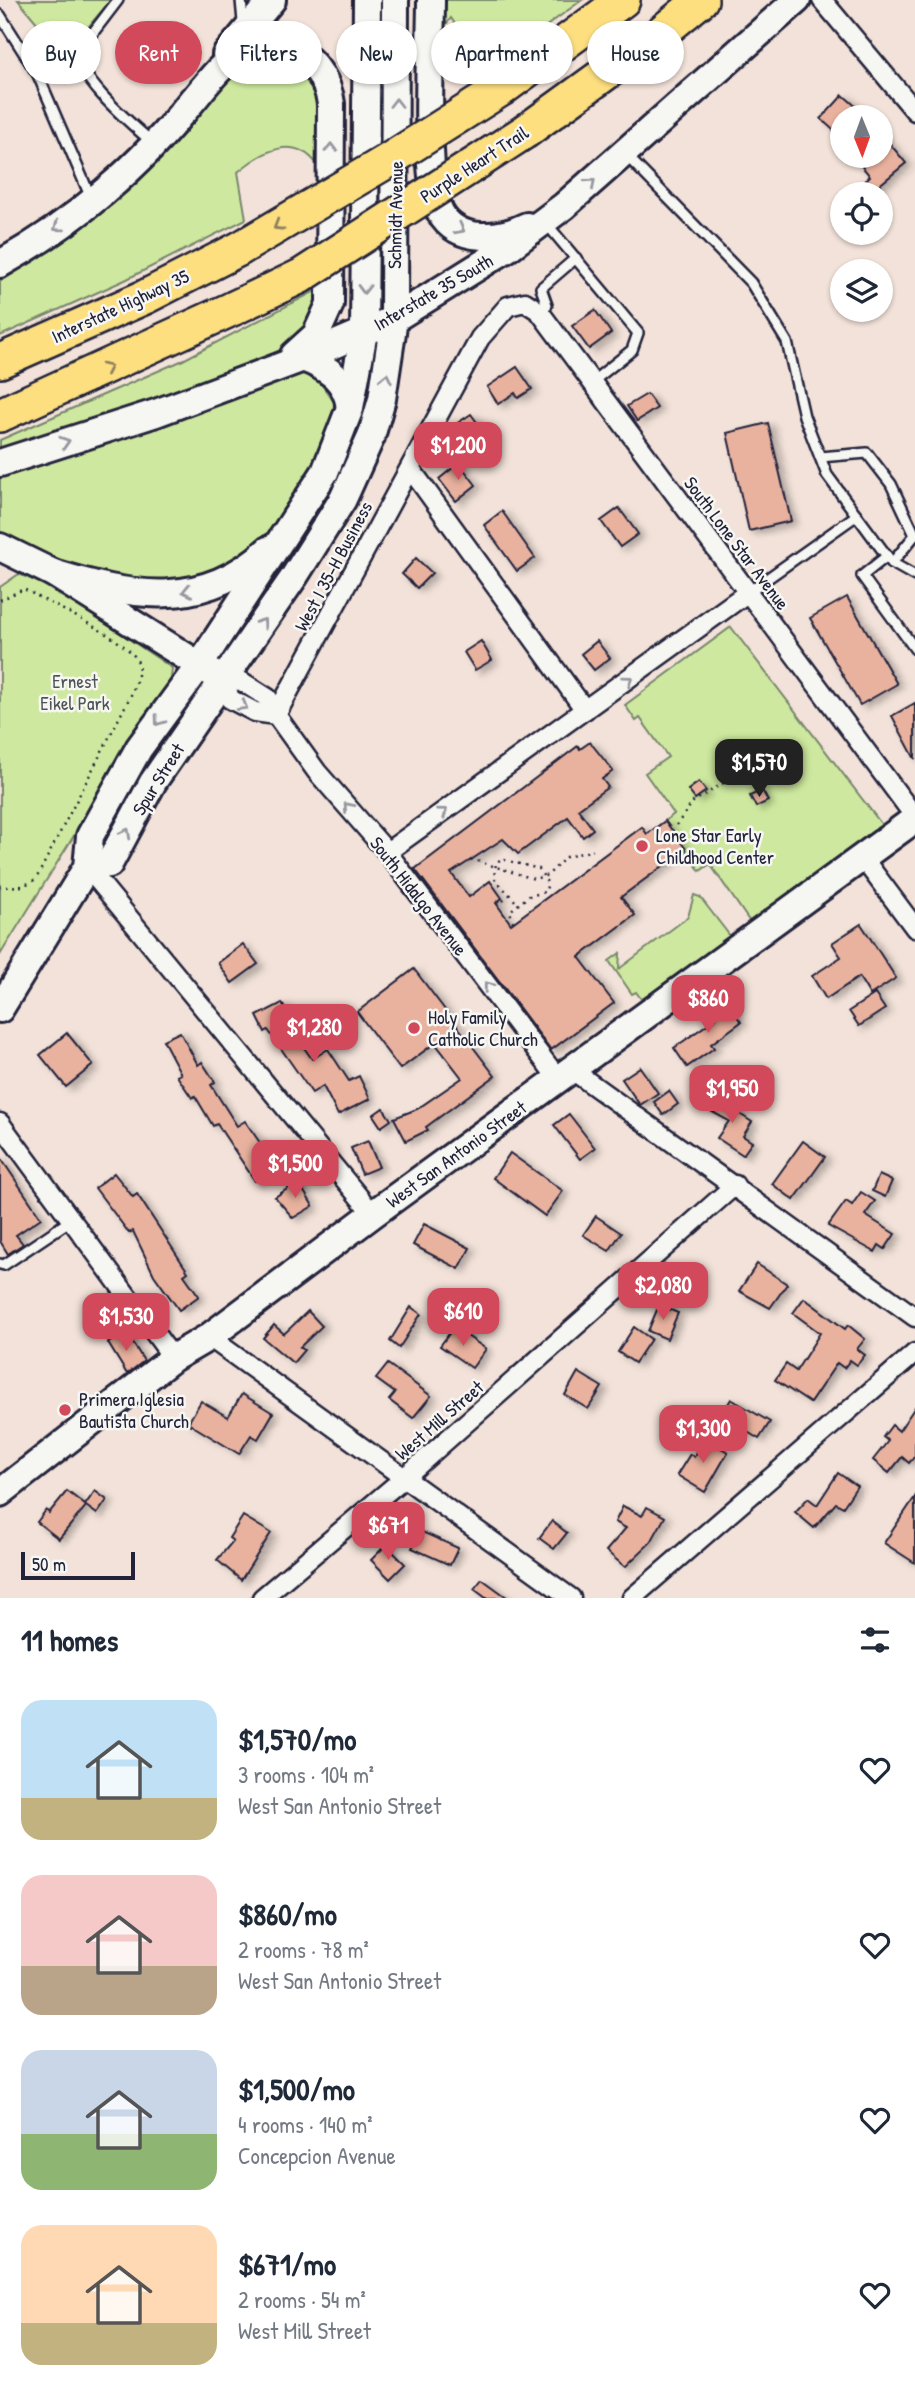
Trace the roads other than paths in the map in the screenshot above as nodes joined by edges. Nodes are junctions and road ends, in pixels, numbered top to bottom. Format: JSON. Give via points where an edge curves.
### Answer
{"nodes":[{"id":1,"x":118,"y":0,"type":"edge"},
{"id":2,"x":241,"y":0,"type":"edge"},
{"id":3,"x":272,"y":0,"type":"edge"},
{"id":4,"x":367,"y":0,"type":"edge"},
{"id":5,"x":395,"y":0,"type":"edge"},
{"id":6,"x":431,"y":0,"type":"edge"},
{"id":7,"x":623,"y":0,"type":"edge"},
{"id":8,"x":701,"y":0,"type":"edge"},
{"id":9,"x":797,"y":0,"type":"edge"},
{"id":10,"x":822,"y":0,"type":"edge"},
{"id":11,"x":0,"y":15,"type":"edge"},
{"id":12,"x":243,"y":21,"type":"edge"},
{"id":13,"x":254,"y":21,"type":"edge"},
{"id":14,"x":216,"y":69,"type":"edge"},
{"id":15,"x":915,"y":111,"type":"edge"},
{"id":16,"x":183,"y":112,"type":"junction"},
{"id":17,"x":154,"y":144,"type":"junction"},
{"id":18,"x":625,"y":153,"type":"junction"},
{"id":19,"x":93,"y":202,"type":"junction"},
{"id":20,"x":554,"y":214,"type":"junction"},
{"id":21,"x":576,"y":258,"type":"junction"},
{"id":22,"x":0,"y":264,"type":"edge"},
{"id":23,"x":520,"y":301,"type":"joint"},
{"id":24,"x":540,"y":311,"type":"junction"},
{"id":25,"x":394,"y":319,"type":"junction"},
{"id":26,"x":364,"y":332,"type":"junction"},
{"id":27,"x":0,"y":361,"type":"edge"},
{"id":28,"x":291,"y":363,"type":"junction"},
{"id":29,"x":592,"y":382,"type":"junction"},
{"id":30,"x":350,"y":408,"type":"junction"},
{"id":31,"x":0,"y":415,"type":"edge"},
{"id":32,"x":820,"y":457,"type":"junction"},
{"id":33,"x":0,"y":463,"type":"edge"},
{"id":34,"x":410,"y":468,"type":"junction"},
{"id":35,"x":301,"y":513,"type":"junction"},
{"id":36,"x":856,"y":515,"type":"junction"},
{"id":37,"x":0,"y":547,"type":"edge"},
{"id":38,"x":890,"y":560,"type":"junction"},
{"id":39,"x":53,"y":573,"type":"junction"},
{"id":40,"x":915,"y":576,"type":"edge"},
{"id":41,"x":747,"y":593,"type":"junction"},
{"id":42,"x":915,"y":649,"type":"edge"},
{"id":43,"x":199,"y":666,"type":"junction"},
{"id":44,"x":224,"y":679,"type":"junction"},
{"id":45,"x":585,"y":710,"type":"junction"},
{"id":46,"x":276,"y":715,"type":"junction"},
{"id":47,"x":915,"y":818,"type":"edge"},
{"id":48,"x":387,"y":852,"type":"junction"},
{"id":49,"x":862,"y":857,"type":"junction"},
{"id":50,"x":87,"y":867,"type":"junction"},
{"id":51,"x":915,"y":928,"type":"edge"},
{"id":52,"x":0,"y":1009,"type":"edge"},
{"id":53,"x":565,"y":1075,"type":"junction"},
{"id":54,"x":0,"y":1123,"type":"edge"},
{"id":55,"x":735,"y":1185,"type":"junction"},
{"id":56,"x":373,"y":1214,"type":"junction"},
{"id":57,"x":71,"y":1220,"type":"junction"},
{"id":58,"x":0,"y":1264,"type":"edge"},
{"id":59,"x":915,"y":1317,"type":"edge"},
{"id":60,"x":209,"y":1337,"type":"junction"},
{"id":61,"x":915,"y":1353,"type":"edge"},
{"id":62,"x":173,"y":1358,"type":"junction"},
{"id":63,"x":405,"y":1477,"type":"junction"},
{"id":64,"x":0,"y":1493,"type":"edge"},
{"id":65,"x":261,"y":1598,"type":"edge"},
{"id":66,"x":571,"y":1598,"type":"edge"},
{"id":67,"x":632,"y":1598,"type":"edge"}],
"edges":[{"from":1,"to":17,"type":"lane","via":[[79,51],[79,61],[117,110]]},
{"from":2,"to":12,"type":"lane"},
{"from":3,"to":13,"type":"main road"},
{"from":4,"to":26,"type":"main road","name":"Schmidt Avenue","one_way":true},
{"from":25,"to":5,"type":"main road","name":"Schmidt Avenue","one_way":true},
{"from":6,"to":20,"type":"main road","one_way":true,"via":[[432,169],[439,211],[454,227],[482,237],[500,236]]},
{"from":7,"to":27,"type":"highway","name":"Interstate Highway 35","one_way":true,"bridge":true,"via":[[503,88],[239,249],[145,297]]},
{"from":31,"to":8,"type":"highway","name":"Purple Heart Trail","one_way":true,"bridge":true,"via":[[300,276],[526,131]]},
{"from":9,"to":18,"type":"main road","name":"Interstate 35 South"},
{"from":10,"to":15,"type":"street"},
{"from":11,"to":19,"type":"lane","via":[[38,75]]},
{"from":14,"to":16,"type":"main road"},
{"from":16,"to":17,"type":"main road"},
{"from":28,"to":16,"type":"main road","one_way":true,"via":[[316,335],[330,304],[331,104],[327,83],[302,53],[274,45],[253,47],[235,55]]},
{"from":17,"to":19,"type":"main road"},
{"from":20,"to":18,"type":"main road","name":"Interstate 35 South","one_way":true},
{"from":18,"to":32,"type":"lane","via":[[751,283],[787,342],[804,416]]},
{"from":19,"to":22,"type":"main road","one_way":true},
{"from":20,"to":21,"type":"lane"},
{"from":20,"to":25,"type":"main road","name":"Interstate 35 South"},
{"from":21,"to":24,"type":"lane","via":[[541,288],[547,305]]},
{"from":21,"to":29,"type":"lane","via":[[638,333],[632,350]]},
{"from":23,"to":24,"type":"street","name":"South Lone Star Avenue"},
{"from":23,"to":34,"type":"street","name":"West I 35-H Business","via":[[487,327]]},
{"from":24,"to":29,"type":"street","name":"South Lone Star Avenue"},
{"from":25,"to":26,"type":"main road","name":"Interstate 35 South"},
{"from":44,"to":25,"type":"main road","name":"Schmidt Avenue","one_way":true,"via":[[327,527],[358,467],[382,399]]},
{"from":26,"to":28,"type":"main road","name":"Interstate 35 South"},
{"from":26,"to":30,"type":"main road","name":"Schmidt Avenue"},
{"from":28,"to":30,"type":"main road","via":[[337,377],[347,391]]},
{"from":33,"to":28,"type":"main road","name":"Interstate 35 South","one_way":true},
{"from":29,"to":41,"type":"street","name":"South Lone Star Avenue"},
{"from":30,"to":35,"type":"main road","name":"Schmidt Avenue","via":[[325,472]]},
{"from":32,"to":36,"type":"lane","via":[[827,475]]},
{"from":32,"to":38,"type":"lane","via":[[867,453],[891,484],[915,535]]},
{"from":34,"to":45,"type":"street"},
{"from":34,"to":46,"type":"street","name":"West I 35-H Business"},
{"from":35,"to":39,"type":"main road","one_way":true,"via":[[253,563],[191,590],[130,593]]},
{"from":35,"to":43,"type":"main road","name":"Schmidt Avenue"},
{"from":36,"to":38,"type":"lane"},
{"from":36,"to":41,"type":"lane"},
{"from":37,"to":39,"type":"main road"},
{"from":38,"to":40,"type":"lane"},
{"from":38,"to":42,"type":"lane","via":[[862,576]]},
{"from":39,"to":43,"type":"main road","name":"South Hidalgo Avenue"},
{"from":45,"to":41,"type":"street","one_way":true},
{"from":41,"to":47,"type":"street","name":"South Lone Star Avenue"},
{"from":43,"to":44,"type":"main road","name":"South Hidalgo Avenue"},
{"from":43,"to":50,"type":"main road","name":"Spur Street","one_way":true,"via":[[139,748],[90,836]]},
{"from":44,"to":46,"type":"street","name":"South Hidalgo Avenue","via":[[241,681],[268,698]]},
{"from":50,"to":44,"type":"main road","name":"Spur Street","one_way":true,"via":[[109,864],[153,782]]},
{"from":48,"to":45,"type":"street","one_way":true},
{"from":48,"to":46,"type":"street","name":"South Hidalgo Avenue","one_way":true,"via":[[317,772]]},
{"from":47,"to":49,"type":"main road","name":"West San Antonio Street"},
{"from":53,"to":48,"type":"street","name":"South Hidalgo Avenue","one_way":true},
{"from":49,"to":51,"type":"street"},
{"from":49,"to":53,"type":"main road","name":"West San Antonio Street"},
{"from":50,"to":52,"type":"main road","name":"Spur Street"},
{"from":50,"to":56,"type":"street"},
{"from":53,"to":55,"type":"street","name":"South Hidalgo Avenue"},
{"from":53,"to":56,"type":"main road","name":"West San Antonio Street"},
{"from":54,"to":57,"type":"street"},
{"from":55,"to":59,"type":"street","name":"South Hidalgo Avenue"},
{"from":55,"to":63,"type":"street","name":"West Mill Street"},
{"from":56,"to":60,"type":"main road","name":"West San Antonio Street"},
{"from":57,"to":58,"type":"lane"},
{"from":57,"to":62,"type":"street"},
{"from":60,"to":62,"type":"main road","name":"West San Antonio Street"},
{"from":60,"to":63,"type":"street"},
{"from":61,"to":67,"type":"street"},
{"from":62,"to":64,"type":"main road","name":"West San Antonio Street"},
{"from":63,"to":65,"type":"street","name":"West Mill Street"},
{"from":63,"to":66,"type":"street"}]}
